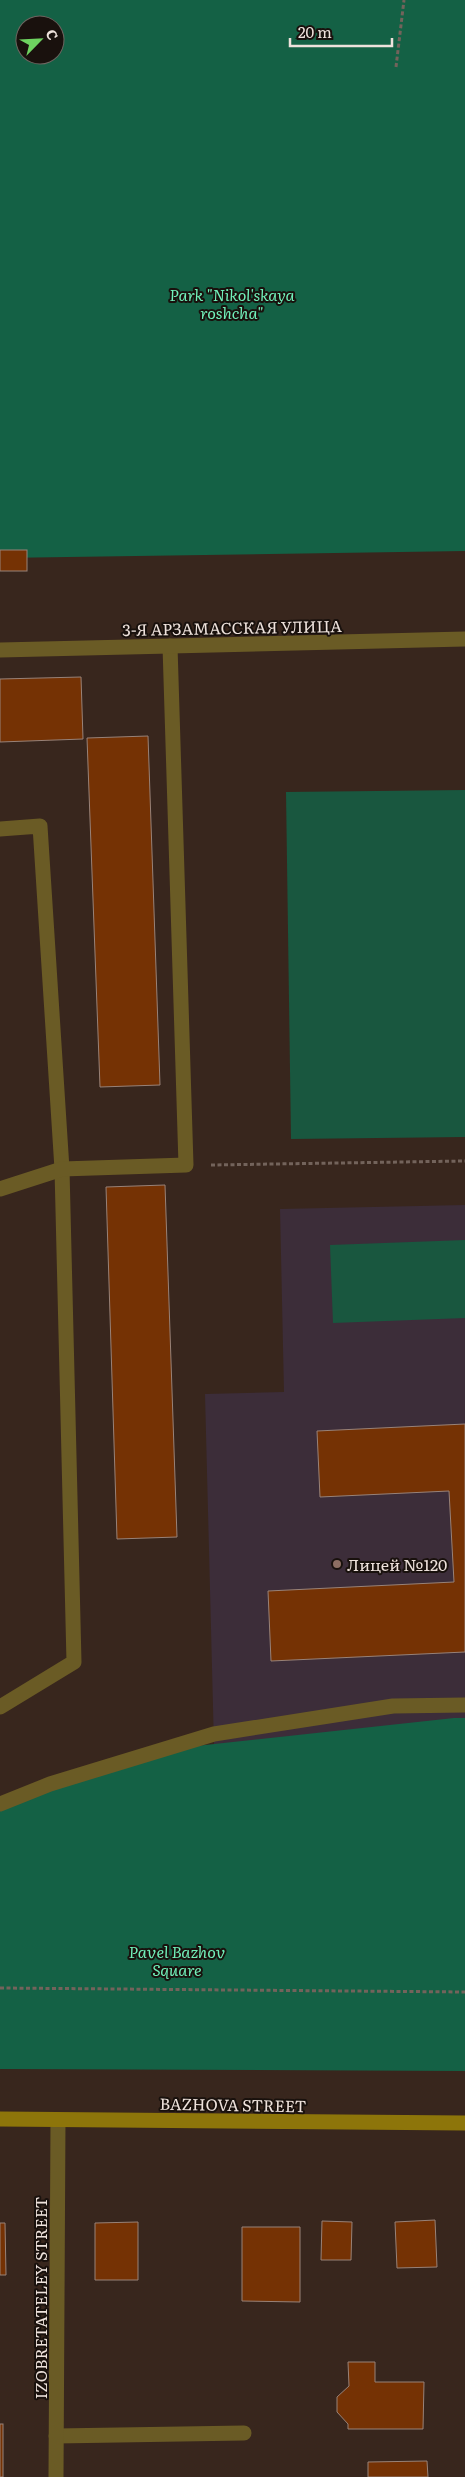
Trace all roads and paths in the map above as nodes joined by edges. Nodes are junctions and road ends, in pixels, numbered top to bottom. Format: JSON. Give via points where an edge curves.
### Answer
{"nodes":[{"id":1,"x":404,"y":0,"type":"edge"},
{"id":2,"x":396,"y":67,"type":"dead end"},
{"id":3,"x":465,"y":639,"type":"edge"},
{"id":4,"x":170,"y":646,"type":"junction"},
{"id":5,"x":0,"y":650,"type":"edge"},
{"id":6,"x":0,"y":829,"type":"edge"},
{"id":7,"x":465,"y":1161,"type":"edge"},
{"id":8,"x":186,"y":1165,"type":"junction"},
{"id":9,"x":62,"y":1169,"type":"junction"},
{"id":10,"x":0,"y":1189,"type":"edge"},
{"id":11,"x":465,"y":1705,"type":"edge"},
{"id":12,"x":0,"y":1708,"type":"edge"},
{"id":13,"x":0,"y":1804,"type":"edge"},
{"id":14,"x":0,"y":1988,"type":"edge"},
{"id":15,"x":465,"y":1992,"type":"edge"},
{"id":16,"x":0,"y":2119,"type":"edge"},
{"id":17,"x":58,"y":2120,"type":"junction"},
{"id":18,"x":465,"y":2124,"type":"edge"},
{"id":19,"x":244,"y":2433,"type":"dead end"},
{"id":20,"x":56,"y":2436,"type":"junction"},
{"id":21,"x":56,"y":2477,"type":"edge"}],
"edges":[{"from":1,"to":2,"type":"path"},
{"from":3,"to":4,"type":"street","name":"3-Я АРЗАМАССКАЯ УЛИЦА"},
{"from":4,"to":5,"type":"street","name":"3-Я АРЗАМАССКАЯ УЛИЦА"},
{"from":4,"to":8,"type":"street"},
{"from":6,"to":9,"type":"street","via":[[40,826]]},
{"from":7,"to":8,"type":"path"},
{"from":8,"to":9,"type":"street"},
{"from":9,"to":10,"type":"street"},
{"from":9,"to":12,"type":"street","via":[[74,1662]]},
{"from":11,"to":13,"type":"street","via":[[393,1706],[214,1734],[50,1784]]},
{"from":14,"to":15,"type":"path"},
{"from":16,"to":17,"type":"main road","name":"BAZHOVA STREET"},
{"from":17,"to":18,"type":"main road","name":"BAZHOVA STREET"},
{"from":17,"to":20,"type":"street","name":"IZOBRETATELEY STREET"},
{"from":19,"to":20,"type":"street"},
{"from":20,"to":21,"type":"street","name":"IZOBRETATELEY STREET"}]}
